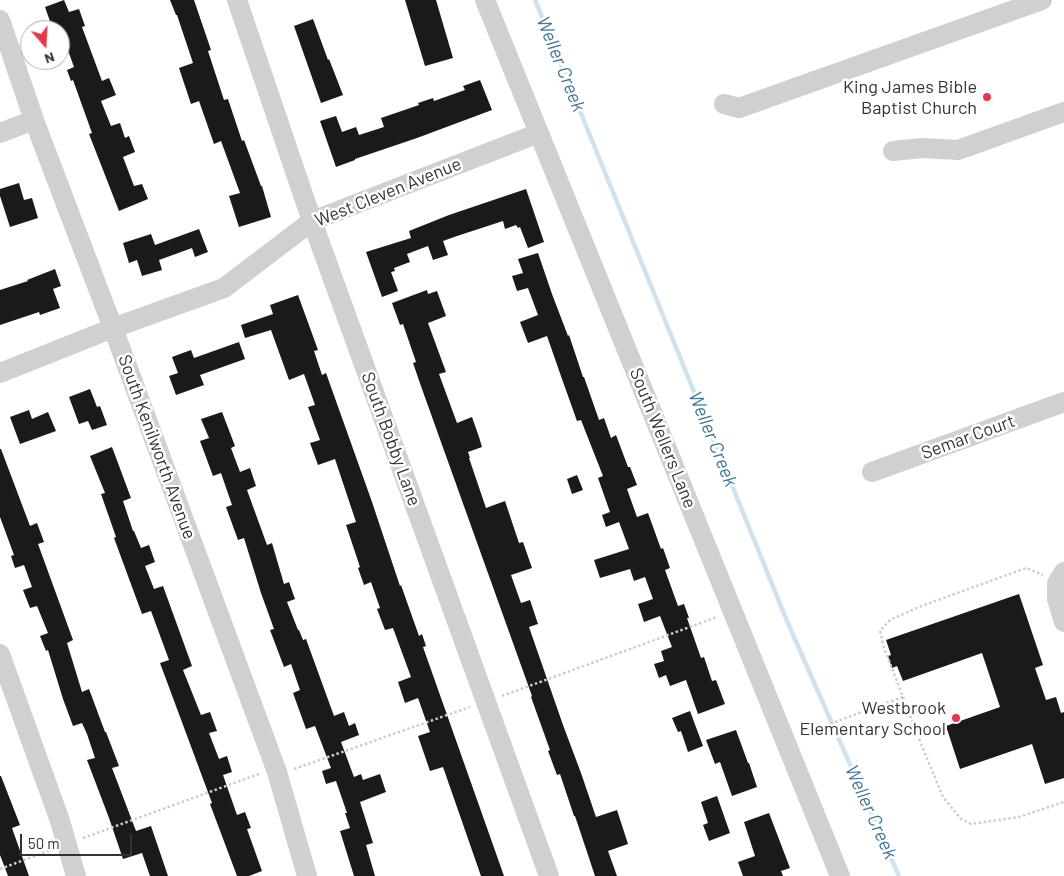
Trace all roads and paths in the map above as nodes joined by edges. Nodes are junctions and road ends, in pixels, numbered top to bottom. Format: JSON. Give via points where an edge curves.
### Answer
{"nodes":[{"id":1,"x":237,"y":0,"type":"edge"},
{"id":2,"x":485,"y":0,"type":"edge"},
{"id":3,"x":1042,"y":0,"type":"edge"},
{"id":4,"x":0,"y":20,"type":"edge"},
{"id":5,"x":724,"y":104,"type":"dead end"},
{"id":6,"x":1064,"y":112,"type":"edge"},
{"id":7,"x":34,"y":120,"type":"junction"},
{"id":8,"x":539,"y":133,"type":"junction"},
{"id":9,"x":0,"y":134,"type":"edge"},
{"id":10,"x":893,"y":151,"type":"dead end"},
{"id":11,"x":312,"y":221,"type":"junction"},
{"id":12,"x":113,"y":328,"type":"junction"},
{"id":13,"x":0,"y":373,"type":"edge"},
{"id":14,"x":1064,"y":402,"type":"edge"},
{"id":15,"x":872,"y":472,"type":"dead end"},
{"id":16,"x":1061,"y":578,"type":"edge"},
{"id":17,"x":733,"y":612,"type":"junction"},
{"id":18,"x":1064,"y":622,"type":"edge"},
{"id":19,"x":0,"y":654,"type":"edge"},
{"id":20,"x":498,"y":697,"type":"dead end"},
{"id":21,"x":903,"y":697,"type":"junction"},
{"id":22,"x":476,"y":704,"type":"dead end"},
{"id":23,"x":805,"y":733,"type":"dead end"},
{"id":24,"x":290,"y":771,"type":"dead end"},
{"id":25,"x":260,"y":774,"type":"dead end"},
{"id":26,"x":1064,"y":802,"type":"edge"},
{"id":27,"x":81,"y":839,"type":"dead end"},
{"id":28,"x":53,"y":850,"type":"dead end"},
{"id":29,"x":0,"y":869,"type":"edge"},
{"id":30,"x":76,"y":876,"type":"edge"},
{"id":31,"x":307,"y":876,"type":"edge"},
{"id":32,"x":549,"y":876,"type":"edge"},
{"id":33,"x":840,"y":876,"type":"edge"}],
"edges":[{"from":1,"to":11,"type":"street","name":"South Bobby Lane"},
{"from":2,"to":8,"type":"street","name":"South Wellers Lane"},
{"from":3,"to":5,"type":"street","via":[[740,108]]},
{"from":4,"to":7,"type":"street","name":"South Kenilworth Avenue"},
{"from":6,"to":10,"type":"street","via":[[958,150],[922,148]]},
{"from":7,"to":9,"type":"street"},
{"from":7,"to":12,"type":"street","name":"South Kenilworth Avenue"},
{"from":8,"to":11,"type":"street","name":"West Cleven Avenue"},
{"from":8,"to":17,"type":"street","name":"South Wellers Lane"},
{"from":11,"to":12,"type":"street","name":"West Cleven Avenue","via":[[224,288]]},
{"from":11,"to":32,"type":"street","name":"South Bobby Lane"},
{"from":12,"to":13,"type":"street","name":"West Cleven Avenue"},
{"from":12,"to":31,"type":"street","name":"South Kenilworth Avenue","via":[[277,772]]},
{"from":14,"to":15,"type":"street","name":"Semar Court"},
{"from":16,"to":18,"type":"street","via":[[1057,599]]},
{"from":16,"to":21,"type":"path","via":[[1026,568],[890,620],[880,631]]},
{"from":17,"to":20,"type":"path"},
{"from":17,"to":33,"type":"street","name":"South Wellers Lane"},
{"from":19,"to":30,"type":"street","via":[[60,821]]},
{"from":21,"to":23,"type":"path"},
{"from":21,"to":26,"type":"path","via":[[943,797],[961,819],[971,824],[1019,817]]},
{"from":22,"to":24,"type":"path"},
{"from":25,"to":27,"type":"path"},
{"from":28,"to":29,"type":"path"}]}
